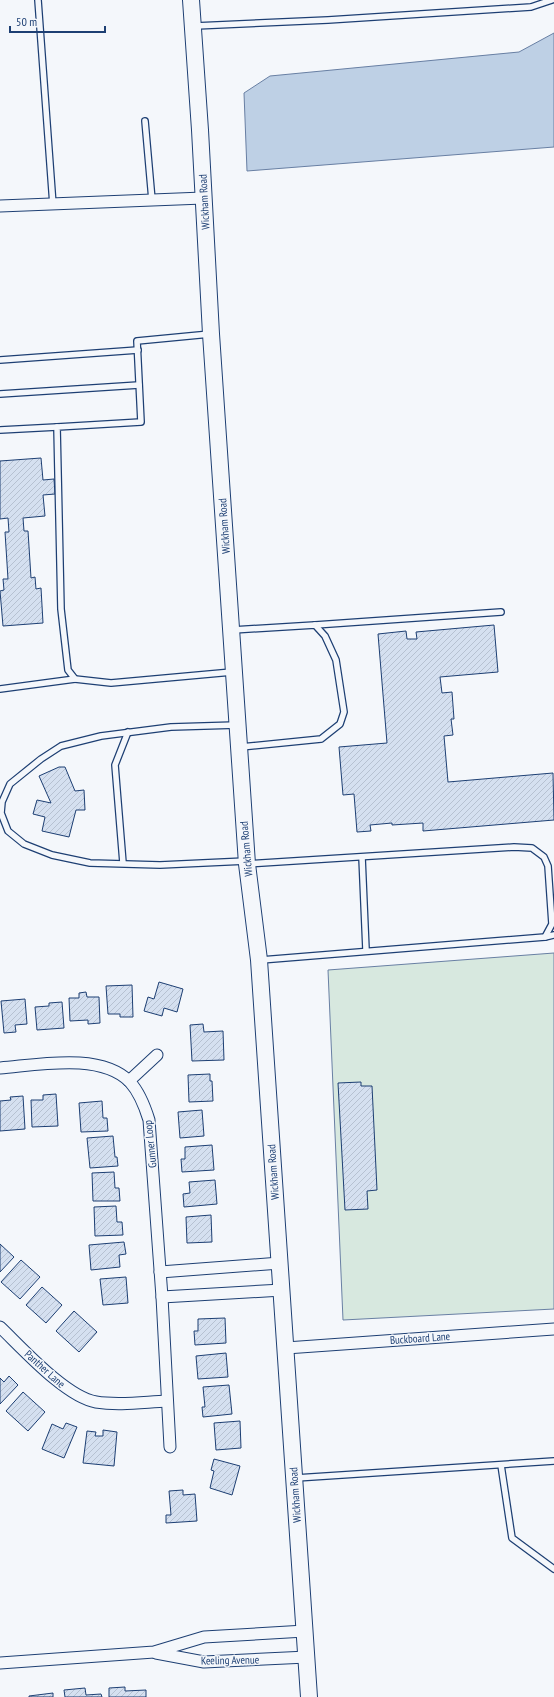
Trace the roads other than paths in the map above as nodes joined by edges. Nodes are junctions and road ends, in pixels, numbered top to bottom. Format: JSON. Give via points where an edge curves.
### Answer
{"nodes":[{"id":1,"x":38,"y":0,"type":"edge"},
{"id":2,"x":191,"y":0,"type":"edge"},
{"id":3,"x":552,"y":0,"type":"edge"},
{"id":4,"x":193,"y":26,"type":"junction"},
{"id":5,"x":145,"y":121,"type":"dead end"},
{"id":6,"x":203,"y":198,"type":"junction"},
{"id":7,"x":152,"y":201,"type":"junction"},
{"id":8,"x":53,"y":204,"type":"junction"},
{"id":9,"x":0,"y":206,"type":"edge"},
{"id":10,"x":211,"y":334,"type":"junction"},
{"id":11,"x":138,"y":350,"type":"junction"},
{"id":12,"x":0,"y":360,"type":"edge"},
{"id":13,"x":139,"y":385,"type":"junction"},
{"id":14,"x":0,"y":394,"type":"edge"},
{"id":15,"x":57,"y":427,"type":"junction"},
{"id":16,"x":0,"y":430,"type":"edge"},
{"id":17,"x":501,"y":612,"type":"dead end"},
{"id":18,"x":315,"y":624,"type":"junction"},
{"id":19,"x":232,"y":630,"type":"junction"},
{"id":20,"x":234,"y":672,"type":"junction"},
{"id":21,"x":75,"y":680,"type":"junction"},
{"id":22,"x":0,"y":689,"type":"edge"},
{"id":23,"x":238,"y":725,"type":"junction"},
{"id":24,"x":128,"y":732,"type":"junction"},
{"id":25,"x":239,"y":747,"type":"junction"},
{"id":26,"x":362,"y":857,"type":"junction"},
{"id":27,"x":123,"y":863,"type":"junction"},
{"id":28,"x":246,"y":863,"type":"junction"},
{"id":29,"x":554,"y":935,"type":"edge"},
{"id":30,"x":545,"y":937,"type":"junction"},
{"id":31,"x":366,"y":950,"type":"junction"},
{"id":32,"x":259,"y":960,"type":"junction"},
{"id":33,"x":157,"y":1054,"type":"dead end"},
{"id":34,"x":0,"y":1068,"type":"edge"},
{"id":35,"x":129,"y":1081,"type":"junction"},
{"id":36,"x":280,"y":1263,"type":"junction"},
{"id":37,"x":160,"y":1272,"type":"junction"},
{"id":38,"x":282,"y":1290,"type":"junction"},
{"id":39,"x":162,"y":1297,"type":"junction"},
{"id":40,"x":0,"y":1327,"type":"edge"},
{"id":41,"x":554,"y":1329,"type":"edge"},
{"id":42,"x":286,"y":1348,"type":"junction"},
{"id":43,"x":167,"y":1401,"type":"junction"},
{"id":44,"x":170,"y":1447,"type":"dead end"},
{"id":45,"x":554,"y":1461,"type":"edge"},
{"id":46,"x":501,"y":1465,"type":"junction"},
{"id":47,"x":294,"y":1478,"type":"junction"},
{"id":48,"x":554,"y":1569,"type":"edge"},
{"id":49,"x":305,"y":1631,"type":"junction"},
{"id":50,"x":154,"y":1652,"type":"junction"},
{"id":51,"x":307,"y":1657,"type":"junction"},
{"id":52,"x":0,"y":1663,"type":"edge"},
{"id":53,"x":308,"y":1697,"type":"edge"}],
"edges":[{"from":1,"to":8,"type":"lane"},
{"from":2,"to":4,"type":"street","name":"Wickham Road"},
{"from":3,"to":4,"type":"lane","via":[[531,7]]},
{"from":4,"to":6,"type":"street","name":"Wickham Road"},
{"from":5,"to":7,"type":"lane"},
{"from":6,"to":7,"type":"street"},
{"from":6,"to":10,"type":"street","name":"Wickham Road"},
{"from":7,"to":8,"type":"street"},
{"from":8,"to":9,"type":"street"},
{"from":10,"to":11,"type":"lane","via":[[137,341]]},
{"from":10,"to":19,"type":"street","name":"Wickham Road"},
{"from":11,"to":12,"type":"lane"},
{"from":11,"to":13,"type":"lane"},
{"from":13,"to":14,"type":"lane"},
{"from":13,"to":15,"type":"lane","via":[[141,422]]},
{"from":15,"to":16,"type":"lane"},
{"from":15,"to":21,"type":"lane","via":[[61,609],[68,670]]},
{"from":17,"to":18,"type":"lane"},
{"from":18,"to":19,"type":"lane"},
{"from":18,"to":25,"type":"lane","via":[[325,636],[336,660],[344,712],[340,724],[321,740]]},
{"from":19,"to":20,"type":"street","name":"Wickham Road"},
{"from":20,"to":21,"type":"lane","via":[[111,683]]},
{"from":20,"to":23,"type":"street","name":"Wickham Road"},
{"from":21,"to":22,"type":"lane"},
{"from":23,"to":24,"type":"lane","via":[[171,727]]},
{"from":23,"to":25,"type":"street","name":"Wickham Road"},
{"from":24,"to":27,"type":"lane","via":[[115,765]]},
{"from":24,"to":27,"type":"lane","via":[[61,746],[10,784],[2,802],[1,813],[8,831],[24,844],[52,855],[90,862]]},
{"from":25,"to":28,"type":"street","name":"Wickham Road"},
{"from":26,"to":28,"type":"lane"},
{"from":26,"to":30,"type":"lane","via":[[532,848],[544,857],[548,866],[552,924]]},
{"from":26,"to":31,"type":"lane"},
{"from":27,"to":28,"type":"lane"},
{"from":28,"to":32,"type":"street","name":"Wickham Road"},
{"from":29,"to":30,"type":"lane"},
{"from":30,"to":31,"type":"lane"},
{"from":31,"to":32,"type":"lane"},
{"from":32,"to":36,"type":"street","name":"Wickham Road"},
{"from":33,"to":35,"type":"street"},
{"from":34,"to":35,"type":"street","name":"Gunner Loop","via":[[93,1064]]},
{"from":35,"to":37,"type":"street","name":"Gunner Loop","via":[[143,1102],[149,1120]]},
{"from":36,"to":37,"type":"street"},
{"from":36,"to":38,"type":"street","name":"Wickham Road"},
{"from":37,"to":39,"type":"street","name":"Gunner Loop"},
{"from":38,"to":39,"type":"street"},
{"from":38,"to":42,"type":"street","name":"Wickham Road"},
{"from":39,"to":43,"type":"street","name":"Gunner Loop"},
{"from":40,"to":43,"type":"street","name":"Panther Lane","via":[[63,1386],[80,1396],[95,1402],[112,1404]]},
{"from":41,"to":42,"type":"street","name":"Buckboard Lane"},
{"from":42,"to":47,"type":"street","name":"Wickham Road"},
{"from":43,"to":44,"type":"street","name":"Gunner Loop"},
{"from":45,"to":46,"type":"lane"},
{"from":46,"to":47,"type":"lane"},
{"from":46,"to":48,"type":"lane","via":[[512,1538]]},
{"from":47,"to":49,"type":"street","name":"Wickham Road"},
{"from":49,"to":50,"type":"street","name":"Keeling Avenue","via":[[204,1637]]},
{"from":49,"to":51,"type":"street","name":"Wickham Road"},
{"from":50,"to":51,"type":"street","name":"Keeling Avenue","via":[[204,1662]]},
{"from":50,"to":52,"type":"street","name":"Keeling Avenue"},
{"from":51,"to":53,"type":"street","name":"Wickham Road"}]}
